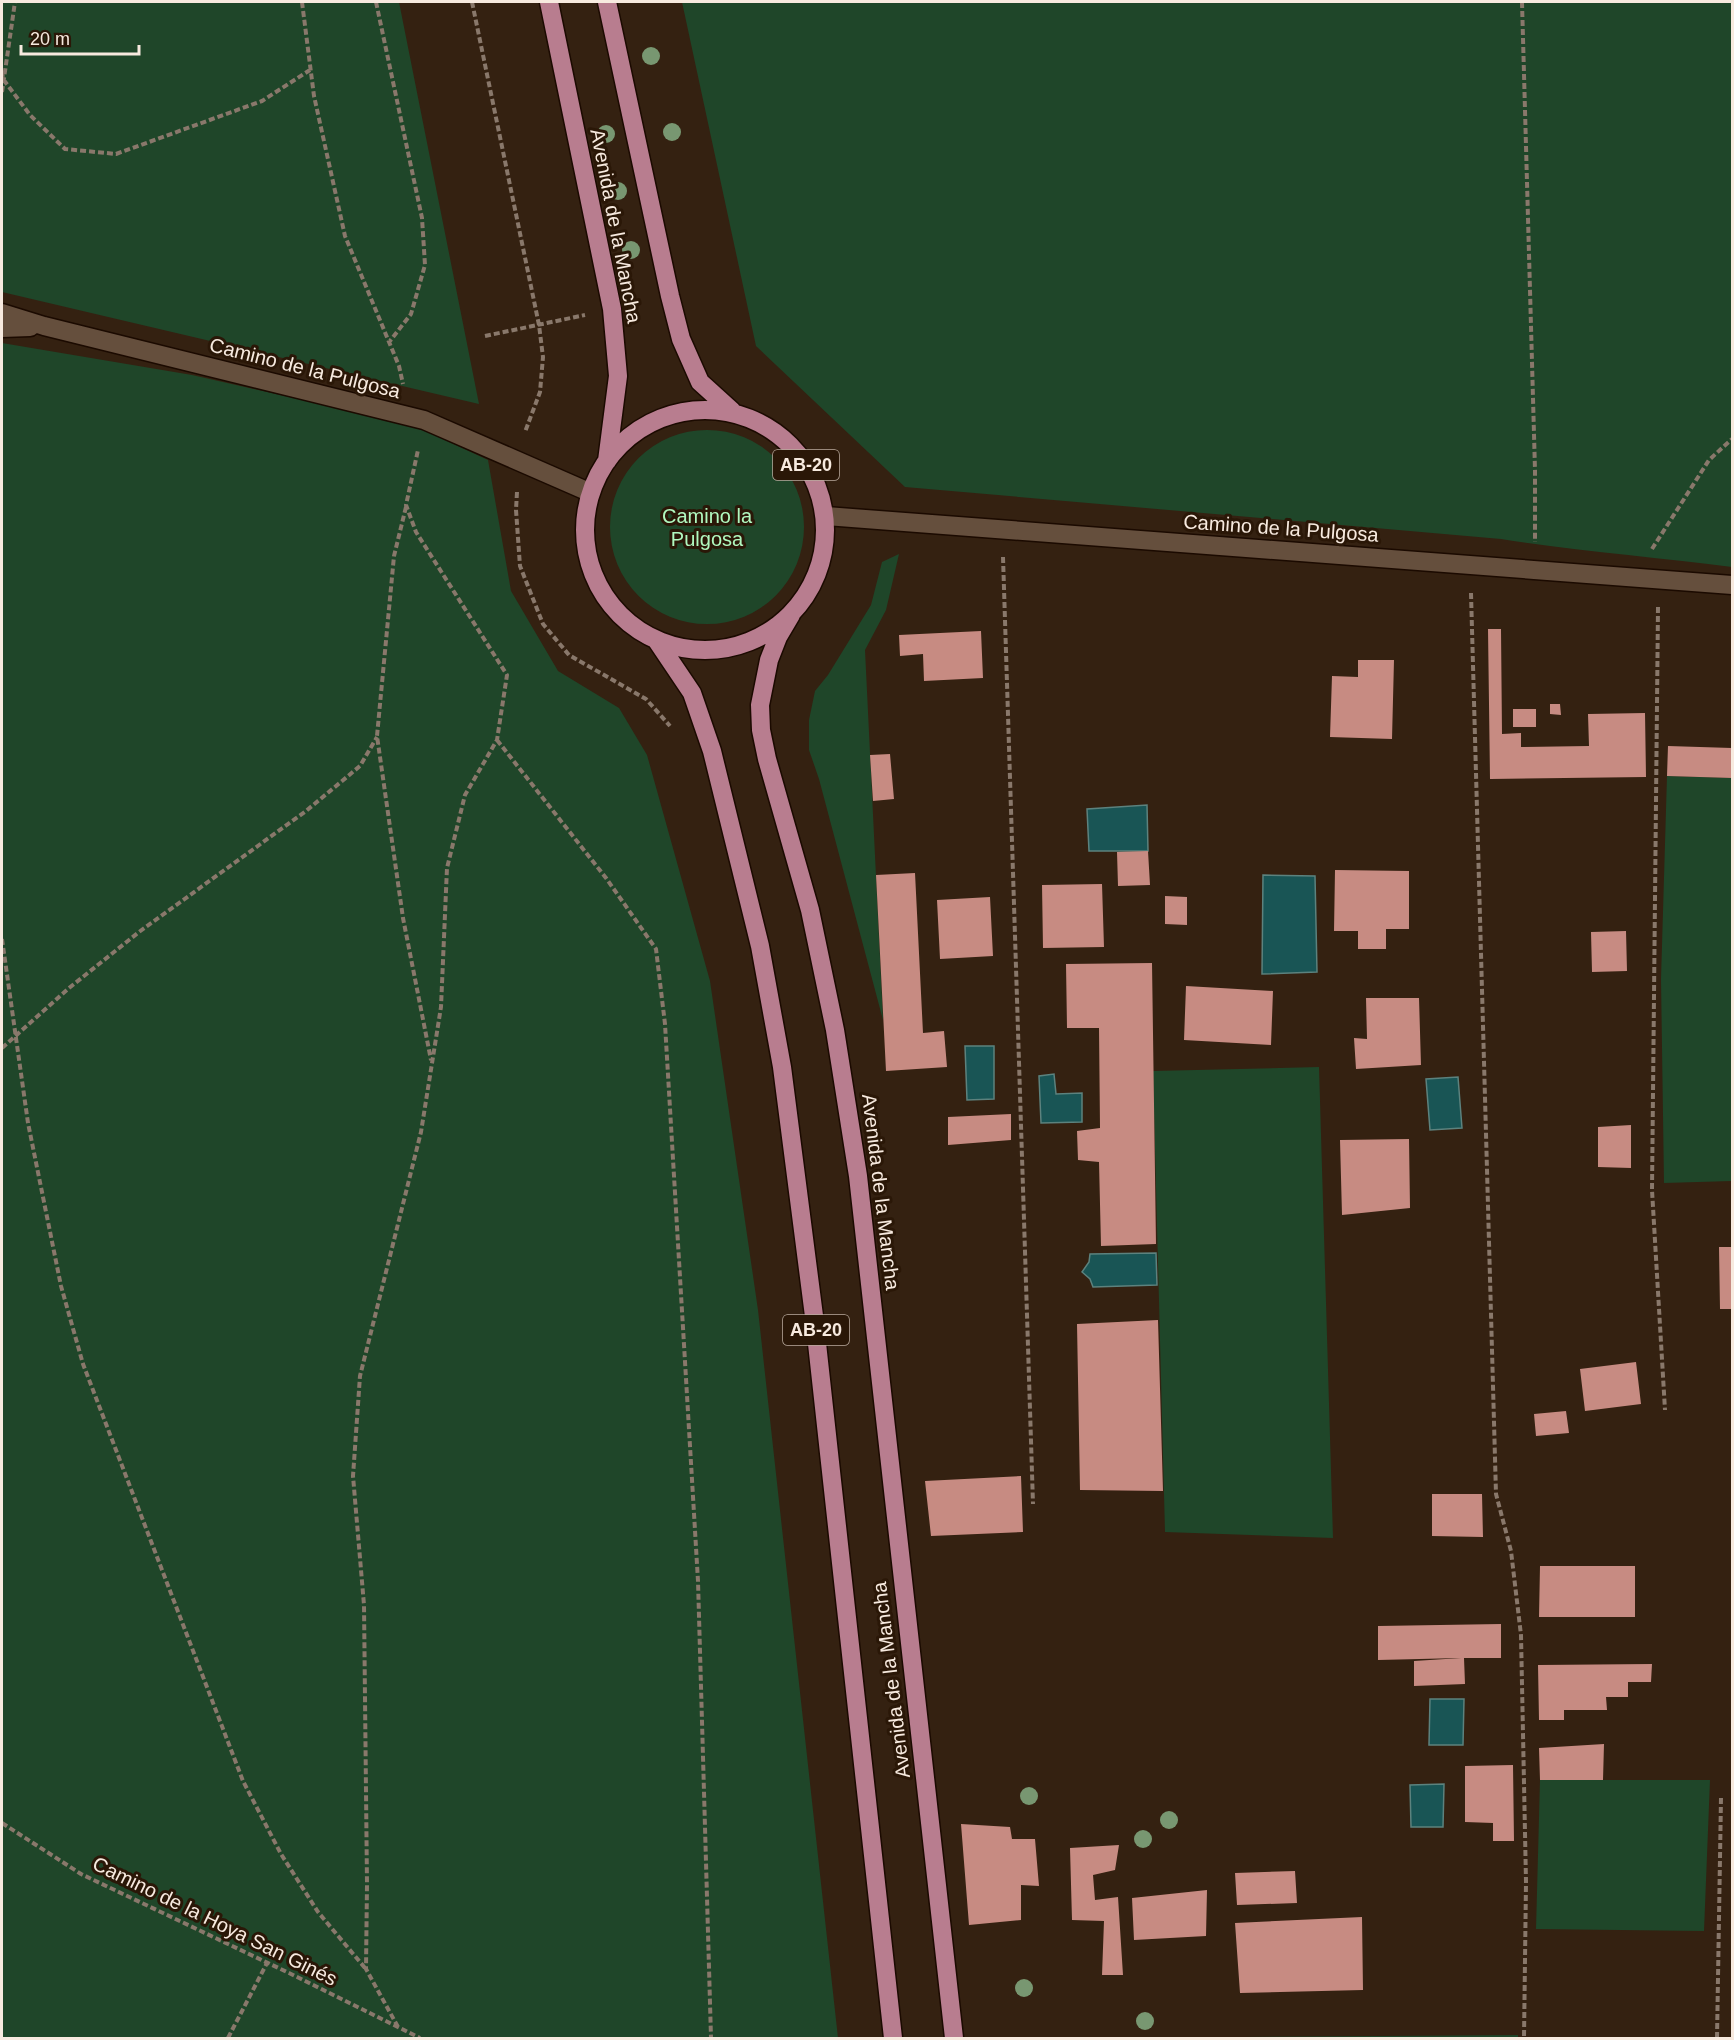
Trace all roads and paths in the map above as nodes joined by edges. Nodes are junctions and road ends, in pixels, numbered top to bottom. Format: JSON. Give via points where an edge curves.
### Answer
{"nodes":[{"id":1,"x":15,"y":2,"type":"edge"},
{"id":2,"x":302,"y":2,"type":"edge"},
{"id":3,"x":376,"y":2,"type":"edge"},
{"id":4,"x":472,"y":2,"type":"edge"},
{"id":5,"x":549,"y":2,"type":"edge"},
{"id":6,"x":607,"y":2,"type":"edge"},
{"id":7,"x":1522,"y":2,"type":"edge"},
{"id":8,"x":310,"y":69,"type":"junction"},
{"id":9,"x":2,"y":71,"type":"edge"},
{"id":10,"x":3,"y":79,"type":"junction"},
{"id":11,"x":2,"y":92,"type":"edge"},
{"id":12,"x":612,"y":309,"type":"junction"},
{"id":13,"x":2,"y":313,"type":"edge"},
{"id":14,"x":539,"y":325,"type":"junction"},
{"id":15,"x":44,"y":326,"type":"junction"},
{"id":16,"x":2,"y":328,"type":"edge"},
{"id":17,"x":486,"y":336,"type":"dead end"},
{"id":18,"x":390,"y":342,"type":"junction"},
{"id":19,"x":732,"y":411,"type":"junction"},
{"id":20,"x":416,"y":418,"type":"junction"},
{"id":21,"x":1732,"y":439,"type":"edge"},
{"id":22,"x":518,"y":460,"type":"junction"},
{"id":23,"x":607,"y":461,"type":"junction"},
{"id":24,"x":589,"y":492,"type":"junction"},
{"id":25,"x":406,"y":505,"type":"junction"},
{"id":26,"x":826,"y":516,"type":"junction"},
{"id":27,"x":1002,"y":529,"type":"junction"},
{"id":28,"x":1470,"y":565,"type":"junction"},
{"id":29,"x":1535,"y":570,"type":"junction"},
{"id":30,"x":1634,"y":577,"type":"junction"},
{"id":31,"x":1658,"y":580,"type":"junction"},
{"id":32,"x":1732,"y":585,"type":"edge"},
{"id":33,"x":791,"y":615,"type":"junction"},
{"id":34,"x":657,"y":641,"type":"junction"},
{"id":35,"x":676,"y":733,"type":"dead end"},
{"id":36,"x":377,"y":736,"type":"junction"},
{"id":37,"x":497,"y":740,"type":"junction"},
{"id":38,"x":2,"y":939,"type":"edge"},
{"id":39,"x":16,"y":1035,"type":"junction"},
{"id":40,"x":2,"y":1048,"type":"edge"},
{"id":41,"x":432,"y":1063,"type":"junction"},
{"id":42,"x":1665,"y":1410,"type":"dead end"},
{"id":43,"x":1033,"y":1504,"type":"dead end"},
{"id":44,"x":1721,"y":1798,"type":"dead end"},
{"id":45,"x":2,"y":1823,"type":"edge"},
{"id":46,"x":267,"y":1963,"type":"junction"},
{"id":47,"x":366,"y":1969,"type":"junction"},
{"id":48,"x":398,"y":2027,"type":"junction"},
{"id":49,"x":228,"y":2038,"type":"edge"},
{"id":50,"x":420,"y":2038,"type":"edge"},
{"id":51,"x":711,"y":2038,"type":"edge"},
{"id":52,"x":892,"y":2038,"type":"edge"},
{"id":53,"x":954,"y":2038,"type":"edge"},
{"id":54,"x":1524,"y":2038,"type":"edge"},
{"id":55,"x":1717,"y":2038,"type":"edge"}],
"edges":[{"from":1,"to":10,"type":"path"},
{"from":2,"to":8,"type":"path"},
{"from":3,"to":18,"type":"path","via":[[422,218],[425,264],[411,314]]},
{"from":4,"to":14,"type":"path"},
{"from":5,"to":12,"type":"main road","name":"Avenida de la Mancha","number":"AB-20"},
{"from":6,"to":19,"type":"main road","name":"Avenida de la Mancha","number":"AB-20","via":[[681,339],[700,382]]},
{"from":7,"to":29,"type":"path"},
{"from":8,"to":10,"type":"path","via":[[262,101],[116,154],[65,149],[30,115]]},
{"from":8,"to":18,"type":"path","via":[[345,236]]},
{"from":9,"to":10,"type":"path"},
{"from":10,"to":11,"type":"path"},
{"from":12,"to":14,"type":"path"},
{"from":12,"to":23,"type":"main road","name":"Avenida de la Mancha","number":"AB-20","via":[[618,376]]},
{"from":13,"to":15,"type":"street","name":"Camino de la Pulgosa"},
{"from":14,"to":17,"type":"path"},
{"from":14,"to":22,"type":"path","via":[[543,357],[540,392]]},
{"from":15,"to":16,"type":"street"},
{"from":15,"to":20,"type":"street","name":"Camino de la Pulgosa"},
{"from":18,"to":20,"type":"path"},
{"from":19,"to":23,"type":"main road","number":"AB-20","via":[[695,409],[661,417],[631,433]]},
{"from":19,"to":26,"type":"main road","number":"AB-20","via":[[758,420],[792,446],[815,478]]},
{"from":20,"to":22,"type":"street","name":"Camino de la Pulgosa"},
{"from":20,"to":25,"type":"path"},
{"from":21,"to":30,"type":"path","via":[[1709,460]]},
{"from":22,"to":24,"type":"street","name":"Camino de la Pulgosa"},
{"from":22,"to":35,"type":"path","via":[[520,566],[543,624],[569,655],[646,699]]},
{"from":23,"to":24,"type":"main road","number":"AB-20"},
{"from":24,"to":34,"type":"main road","number":"AB-20","via":[[585,531],[588,563],[604,596],[627,622]]},
{"from":25,"to":36,"type":"path","via":[[394,556]]},
{"from":25,"to":37,"type":"path","via":[[416,532],[507,675]]},
{"from":26,"to":27,"type":"street","name":"Camino de la Pulgosa"},
{"from":26,"to":33,"type":"main road","number":"AB-20","via":[[822,562],[810,592]]},
{"from":27,"to":28,"type":"street","name":"Camino de la Pulgosa"},
{"from":27,"to":43,"type":"path"},
{"from":28,"to":29,"type":"street","name":"Camino de la Pulgosa"},
{"from":28,"to":54,"type":"path","via":[[1496,1494],[1511,1551],[1521,1635],[1526,1882]]},
{"from":29,"to":30,"type":"street","name":"Camino de la Pulgosa"},
{"from":30,"to":31,"type":"street","name":"Camino de la Pulgosa"},
{"from":31,"to":32,"type":"street","name":"Camino de la Pulgosa"},
{"from":31,"to":42,"type":"path","via":[[1652,1190]]},
{"from":33,"to":34,"type":"main road","number":"AB-20","via":[[759,639],[723,651],[692,651]]},
{"from":33,"to":53,"type":"main road","name":"Avenida de la Mancha","number":"AB-20","via":[[769,660],[760,705],[761,730],[810,910],[849,1112]]},
{"from":34,"to":52,"type":"main road","name":"Avenida de la Mancha","number":"AB-20","via":[[692,693],[712,751],[760,946],[782,1067],[814,1316]]},
{"from":36,"to":39,"type":"path","via":[[360,766],[306,811],[139,932]]},
{"from":36,"to":41,"type":"path","via":[[403,918]]},
{"from":37,"to":41,"type":"path","via":[[465,795],[447,868],[441,1006]]},
{"from":37,"to":51,"type":"path","via":[[606,878],[656,949],[665,1024],[698,1581]]},
{"from":38,"to":39,"type":"path"},
{"from":39,"to":40,"type":"path"},
{"from":39,"to":47,"type":"path","via":[[27,1123],[61,1286],[83,1365],[243,1781],[281,1854],[318,1912]]},
{"from":41,"to":47,"type":"path","via":[[421,1132],[360,1376],[352,1476],[364,1605]]},
{"from":44,"to":55,"type":"path"},
{"from":45,"to":46,"type":"path","name":"Camino de la Hoya San Ginés","via":[[81,1874]]},
{"from":46,"to":48,"type":"path","name":"Camino de la Hoya San Ginés"},
{"from":46,"to":49,"type":"path"},
{"from":47,"to":48,"type":"path"},
{"from":48,"to":50,"type":"path","name":"Camino de la Hoya San Ginés"}]}
